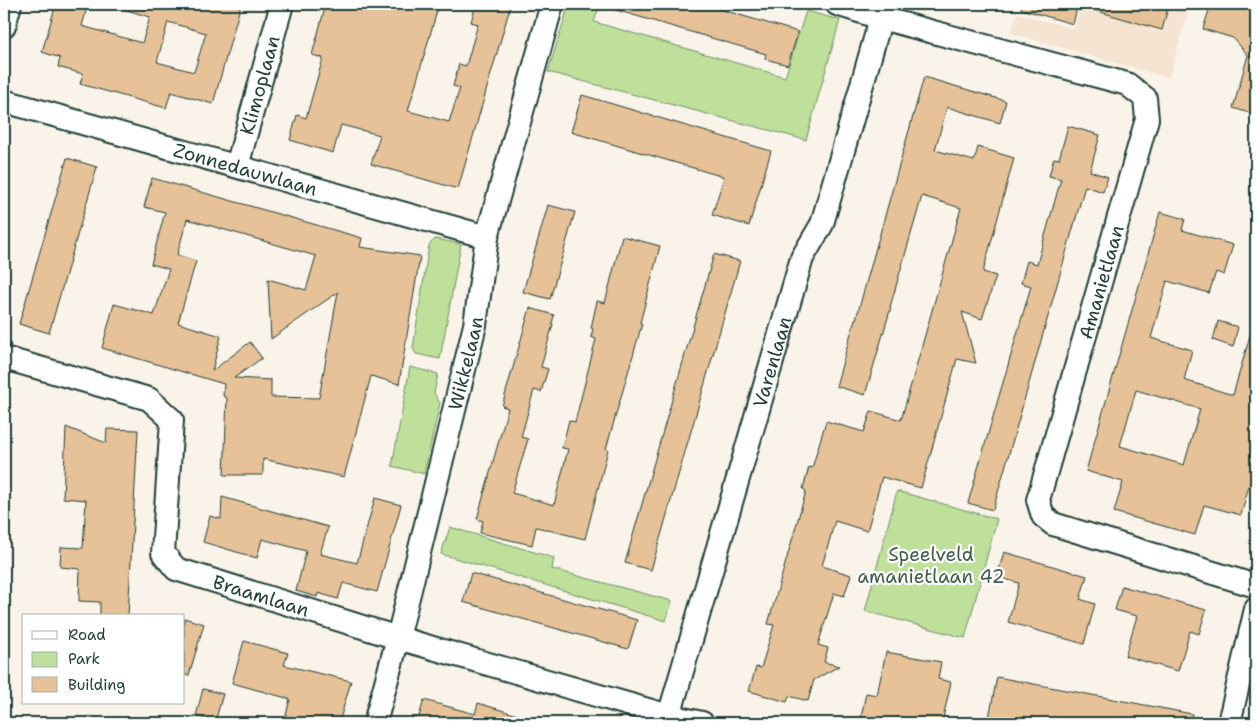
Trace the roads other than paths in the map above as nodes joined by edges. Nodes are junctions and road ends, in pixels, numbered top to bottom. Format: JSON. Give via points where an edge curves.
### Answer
{"nodes":[{"id":1,"x":10,"y":4,"type":"edge"},
{"id":2,"x":282,"y":4,"type":"edge"},
{"id":3,"x":552,"y":4,"type":"edge"},
{"id":4,"x":837,"y":4,"type":"edge"},
{"id":5,"x":883,"y":11,"type":"edge"},
{"id":6,"x":4,"y":26,"type":"edge"},
{"id":7,"x":4,"y":101,"type":"edge"},
{"id":8,"x":237,"y":166,"type":"junction"},
{"id":9,"x":487,"y":237,"type":"junction"},
{"id":10,"x":4,"y":358,"type":"edge"},
{"id":11,"x":1256,"y":586,"type":"edge"},
{"id":12,"x":1256,"y":609,"type":"edge"},
{"id":13,"x":398,"y":638,"type":"junction"},
{"id":14,"x":668,"y":720,"type":"edge"},
{"id":15,"x":375,"y":723,"type":"edge"},
{"id":16,"x":702,"y":723,"type":"edge"},
{"id":17,"x":1229,"y":723,"type":"edge"}],
"edges":[{"from":1,"to":6,"type":"street"},
{"from":2,"to":8,"type":"street","name":"Klimoplaan"},
{"from":3,"to":9,"type":"street","name":"Wikkelaan"},
{"from":4,"to":5,"type":"street","name":"Amanietlaan"},
{"from":5,"to":11,"type":"street","name":"Amanietlaan","via":[[1127,84],[1145,98],[1147,119],[1038,500],[1043,516],[1053,524]]},
{"from":5,"to":14,"type":"street","name":"Varenlaan","via":[[822,224],[802,258]]},
{"from":7,"to":8,"type":"street","name":"Zonnedauwlaan"},
{"from":8,"to":9,"type":"street","name":"Zonnedauwlaan"},
{"from":9,"to":13,"type":"street","name":"Wikkelaan","via":[[475,325]]},
{"from":10,"to":13,"type":"street","name":"Braamlaan","via":[[150,399],[172,420],[163,553],[176,570]]},
{"from":12,"to":17,"type":"street"},
{"from":13,"to":14,"type":"street","name":"Braamlaan"},
{"from":13,"to":15,"type":"street","name":"Wikkelaan"},
{"from":14,"to":16,"type":"street","name":"Braamlaan"}]}
